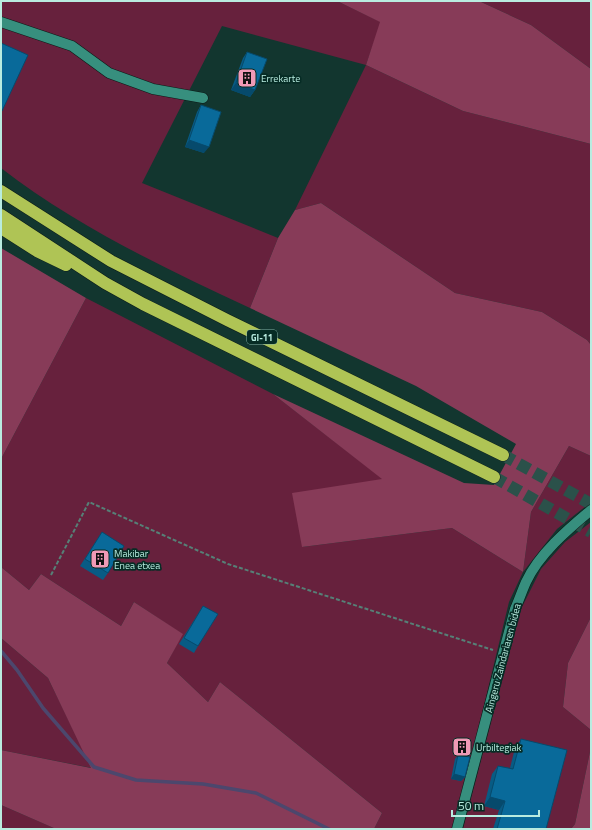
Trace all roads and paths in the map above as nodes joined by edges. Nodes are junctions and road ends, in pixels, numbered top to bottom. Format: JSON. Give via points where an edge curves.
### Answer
{"nodes":[{"id":1,"x":1,"y":22,"type":"edge"},
{"id":2,"x":203,"y":98,"type":"dead end"},
{"id":3,"x":1,"y":182,"type":"edge"},
{"id":4,"x":1,"y":191,"type":"edge"},
{"id":5,"x":26,"y":207,"type":"junction"},
{"id":6,"x":1,"y":215,"type":"edge"},
{"id":7,"x":1,"y":228,"type":"edge"},
{"id":8,"x":105,"y":283,"type":"junction"},
{"id":9,"x":503,"y":455,"type":"tunnel mouth"},
{"id":10,"x":494,"y":476,"type":"tunnel mouth"},
{"id":11,"x":591,"y":510,"type":"edge"},
{"id":12,"x":51,"y":575,"type":"dead end"},
{"id":13,"x":504,"y":653,"type":"junction"},
{"id":14,"x":457,"y":829,"type":"edge"}],
"edges":[{"from":1,"to":2,"type":"street","via":[[72,46],[109,73],[153,89]]},
{"from":3,"to":5,"type":"highway"},
{"from":4,"to":5,"type":"highway","number":"GI-11"},
{"from":5,"to":9,"type":"highway","number":"GI-11","via":[[111,261]]},
{"from":6,"to":8,"type":"highway","number":"GI-11"},
{"from":7,"to":8,"type":"highway","via":[[37,251]]},
{"from":8,"to":10,"type":"highway","number":"GI-11"},
{"from":11,"to":13,"type":"street","name":"Aingeru Zaindariaren bidea","via":[[560,537],[526,581],[515,608]]},
{"from":12,"to":13,"type":"path","via":[[89,502],[228,564]]},
{"from":13,"to":14,"type":"street","name":"Aingeru Zaindariaren bidea"}]}
